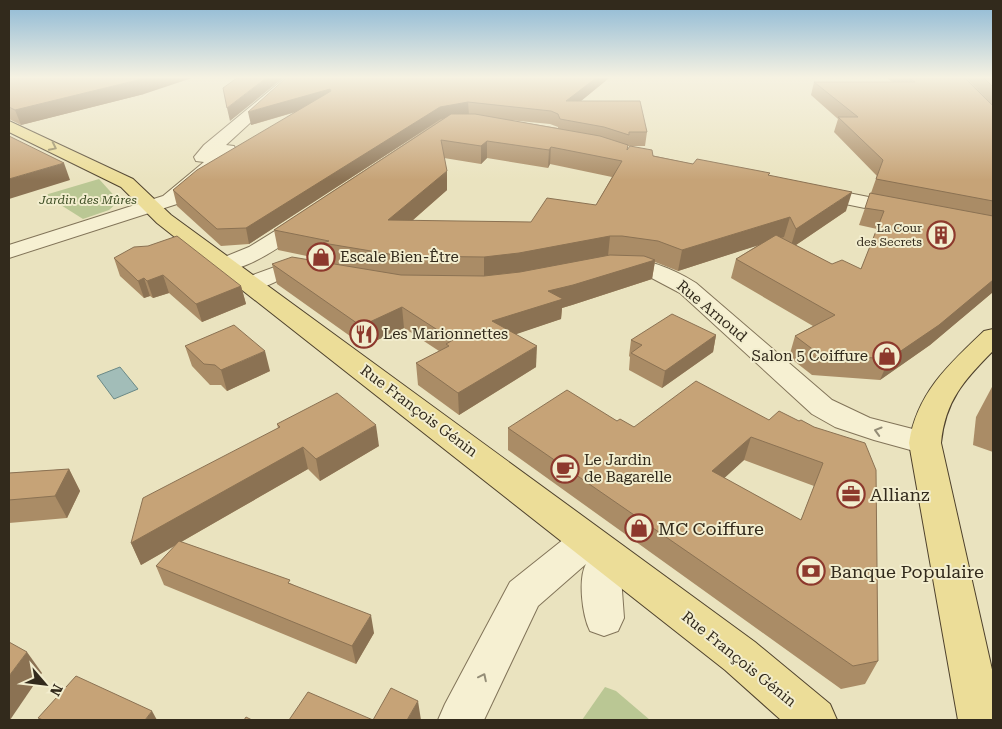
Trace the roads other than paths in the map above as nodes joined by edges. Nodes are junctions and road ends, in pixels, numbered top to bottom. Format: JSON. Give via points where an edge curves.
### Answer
{"nodes":[{"id":1,"x":253,"y":112,"type":"edge"},
{"id":2,"x":9,"y":126,"type":"edge"},
{"id":3,"x":795,"y":189,"type":"edge"},
{"id":4,"x":150,"y":205,"type":"junction"},
{"id":5,"x":318,"y":212,"type":"edge"},
{"id":6,"x":924,"y":214,"type":"edge"},
{"id":7,"x":9,"y":252,"type":"edge"},
{"id":8,"x":258,"y":252,"type":"junction"},
{"id":9,"x":225,"y":265,"type":"junction"},
{"id":10,"x":294,"y":267,"type":"junction"},
{"id":11,"x":598,"y":267,"type":"edge"},
{"id":12,"x":330,"y":274,"type":"edge"},
{"id":13,"x":250,"y":284,"type":"junction"},
{"id":14,"x":993,"y":336,"type":"edge"},
{"id":15,"x":925,"y":443,"type":"junction"},
{"id":16,"x":600,"y":551,"type":"junction"},
{"id":17,"x":604,"y":618,"type":"dead end"},
{"id":18,"x":461,"y":720,"type":"edge"},
{"id":19,"x":814,"y":720,"type":"edge"},
{"id":20,"x":981,"y":720,"type":"edge"}],
"edges":[{"from":1,"to":4,"type":"street","via":[[210,149],[228,150],[170,200]]},
{"from":2,"to":4,"type":"main road","name":"Rue François Génin","one_way":true,"via":[[123,180]]},
{"from":3,"to":6,"type":"street"},
{"from":4,"to":7,"type":"street"},
{"from":4,"to":9,"type":"main road","name":"Rue François Génin"},
{"from":5,"to":8,"type":"street"},
{"from":8,"to":9,"type":"street"},
{"from":8,"to":10,"type":"street","via":[[275,262]]},
{"from":9,"to":13,"type":"main road","name":"Rue François Génin"},
{"from":10,"to":12,"type":"street"},
{"from":10,"to":13,"type":"street"},
{"from":15,"to":11,"type":"street","name":"Rue Arnoud","one_way":true,"via":[[874,430],[840,418],[822,407],[668,274],[620,264]]},
{"from":13,"to":16,"type":"main road","name":"Rue François Génin"},
{"from":14,"to":15,"type":"main road","via":[[960,368],[934,404],[926,425]]},
{"from":15,"to":20,"type":"main road"},
{"from":16,"to":17,"type":"street"},
{"from":18,"to":16,"type":"street","one_way":true,"via":[[524,594]]},
{"from":16,"to":19,"type":"main road","name":"Rue François Génin","via":[[740,656]]}]}
